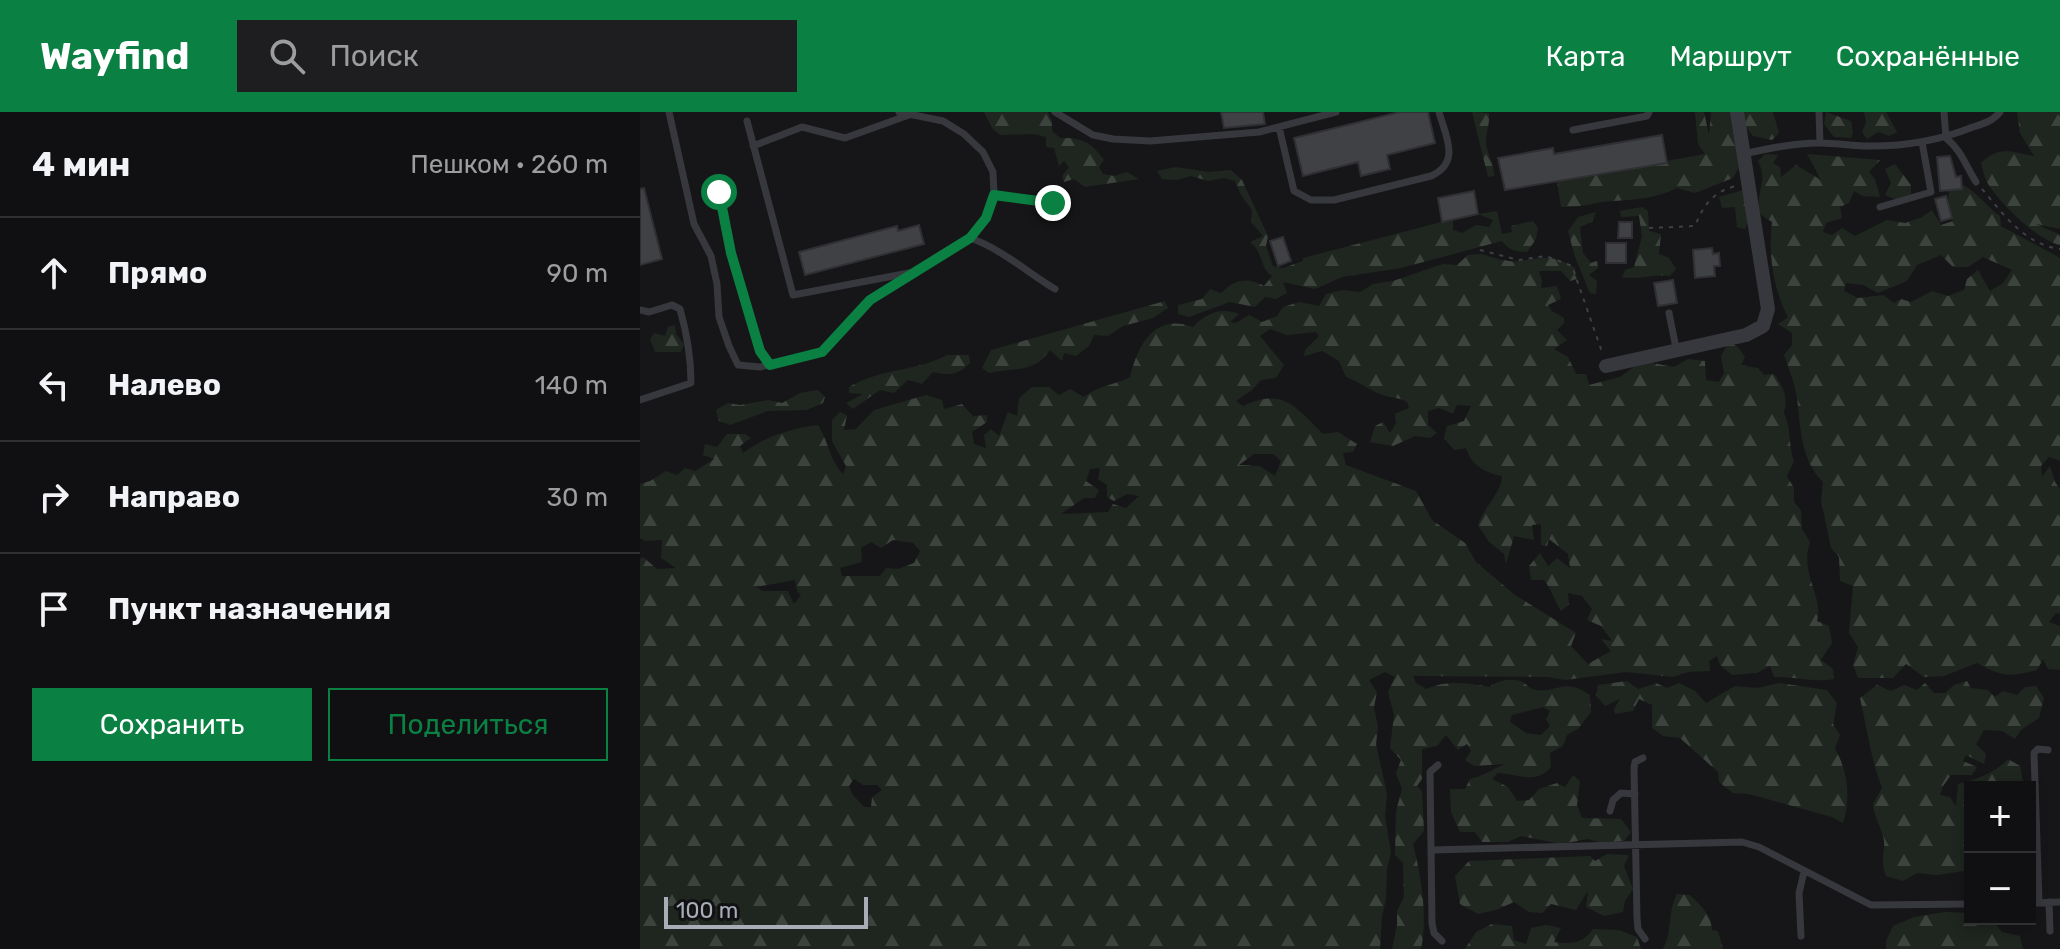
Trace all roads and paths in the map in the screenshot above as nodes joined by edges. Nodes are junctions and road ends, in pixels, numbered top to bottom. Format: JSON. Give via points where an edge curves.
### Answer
{"nodes":[{"id":1,"x":669,"y":112,"type":"edge"},
{"id":2,"x":899,"y":112,"type":"edge"},
{"id":3,"x":1055,"y":112,"type":"edge"},
{"id":4,"x":1336,"y":112,"type":"edge"},
{"id":5,"x":1439,"y":112,"type":"edge"},
{"id":6,"x":1649,"y":112,"type":"edge"},
{"id":7,"x":1737,"y":112,"type":"edge"},
{"id":8,"x":1819,"y":112,"type":"edge"},
{"id":9,"x":1944,"y":112,"type":"edge"},
{"id":10,"x":2000,"y":112,"type":"edge"},
{"id":11,"x":909,"y":115,"type":"junction"},
{"id":12,"x":927,"y":115,"type":"edge"},
{"id":13,"x":747,"y":121,"type":"dead end"},
{"id":14,"x":1279,"y":127,"type":"junction"},
{"id":15,"x":1573,"y":130,"type":"dead end"},
{"id":16,"x":1946,"y":138,"type":"junction"},
{"id":17,"x":1922,"y":142,"type":"junction"},
{"id":18,"x":1820,"y":143,"type":"junction"},
{"id":19,"x":753,"y":146,"type":"junction"},
{"id":20,"x":1744,"y":154,"type":"junction"},
{"id":21,"x":1749,"y":182,"type":"junction"},
{"id":22,"x":1976,"y":182,"type":"joint"},
{"id":23,"x":719,"y":192,"type":"dead end"},
{"id":24,"x":994,"y":195,"type":"junction"},
{"id":25,"x":1053,"y":203,"type":"dead end"},
{"id":26,"x":1880,"y":207,"type":"dead end"},
{"id":27,"x":1649,"y":228,"type":"dead end"},
{"id":28,"x":970,"y":238,"type":"junction"},
{"id":29,"x":2060,"y":249,"type":"edge"},
{"id":30,"x":1480,"y":250,"type":"dead end"},
{"id":31,"x":917,"y":270,"type":"junction"},
{"id":32,"x":1055,"y":289,"type":"dead end"},
{"id":33,"x":640,"y":310,"type":"edge"},
{"id":34,"x":1669,"y":313,"type":"dead end"},
{"id":35,"x":1676,"y":348,"type":"junction"},
{"id":36,"x":770,"y":365,"type":"junction"},
{"id":37,"x":1606,"y":366,"type":"joint"},
{"id":38,"x":640,"y":400,"type":"edge"},
{"id":39,"x":2048,"y":750,"type":"dead end"},
{"id":40,"x":1643,"y":758,"type":"dead end"},
{"id":41,"x":1438,"y":765,"type":"dead end"},
{"id":42,"x":1635,"y":794,"type":"junction"},
{"id":43,"x":1610,"y":811,"type":"dead end"},
{"id":44,"x":1636,"y":846,"type":"junction"},
{"id":45,"x":1432,"y":850,"type":"junction"},
{"id":46,"x":2034,"y":853,"type":"edge"},
{"id":47,"x":1804,"y":872,"type":"junction"},
{"id":48,"x":2036,"y":902,"type":"edge"},
{"id":49,"x":2049,"y":902,"type":"junction"},
{"id":50,"x":2060,"y":902,"type":"edge"},
{"id":51,"x":1964,"y":904,"type":"edge"},
{"id":52,"x":2050,"y":931,"type":"dead end"},
{"id":53,"x":1801,"y":936,"type":"dead end"},
{"id":54,"x":1645,"y":939,"type":"dead end"},
{"id":55,"x":1442,"y":941,"type":"dead end"}],
"edges":[{"from":1,"to":36,"type":"lane","via":[[694,224],[711,256],[719,317],[729,346],[738,365]]},
{"from":2,"to":11,"type":"lane"},
{"from":3,"to":14,"type":"lane","via":[[1093,135],[1113,139],[1150,141]]},
{"from":4,"to":14,"type":"lane"},
{"from":5,"to":14,"type":"lane","via":[[1450,154],[1441,171],[1334,200],[1311,200],[1294,191]]},
{"from":6,"to":15,"type":"lane"},
{"from":7,"to":20,"type":"street"},
{"from":8,"to":18,"type":"lane"},
{"from":9,"to":16,"type":"lane"},
{"from":10,"to":16,"type":"lane"},
{"from":11,"to":12,"type":"lane"},
{"from":11,"to":19,"type":"lane","via":[[845,138],[802,127]]},
{"from":12,"to":24,"type":"lane","via":[[964,134],[983,152],[993,172]]},
{"from":13,"to":19,"type":"lane"},
{"from":16,"to":17,"type":"lane"},
{"from":16,"to":22,"type":"lane","via":[[1959,149]]},
{"from":17,"to":18,"type":"lane"},
{"from":17,"to":26,"type":"lane","via":[[1931,192]]},
{"from":18,"to":20,"type":"lane"},
{"from":19,"to":31,"type":"lane","via":[[793,295]]},
{"from":20,"to":21,"type":"street"},
{"from":21,"to":27,"type":"path","via":[[1709,198],[1695,226]]},
{"from":21,"to":35,"type":"street","via":[[1768,309],[1763,326],[1746,335]]},
{"from":22,"to":29,"type":"path","via":[[2026,237]]},
{"from":23,"to":36,"type":"lane","via":[[731,253],[760,351]]},
{"from":24,"to":25,"type":"lane"},
{"from":24,"to":28,"type":"lane","via":[[986,218]]},
{"from":28,"to":31,"type":"lane"},
{"from":28,"to":32,"type":"lane","via":[[988,244]]},
{"from":30,"to":37,"type":"path","via":[[1519,260],[1546,256],[1572,266]]},
{"from":31,"to":36,"type":"lane","via":[[870,300],[822,352]]},
{"from":33,"to":38,"type":"lane","via":[[672,305],[680,309],[691,363],[691,383]]},
{"from":34,"to":35,"type":"lane"},
{"from":35,"to":37,"type":"street"},
{"from":39,"to":46,"type":"lane","via":[[2034,753]]},
{"from":40,"to":42,"type":"lane","via":[[1635,762]]},
{"from":41,"to":45,"type":"lane","via":[[1430,772]]},
{"from":42,"to":43,"type":"lane","via":[[1621,793]]},
{"from":42,"to":44,"type":"lane"},
{"from":44,"to":45,"type":"lane"},
{"from":44,"to":47,"type":"lane","via":[[1742,842]]},
{"from":44,"to":54,"type":"lane","via":[[1638,929]]},
{"from":45,"to":55,"type":"lane","via":[[1432,923]]},
{"from":47,"to":51,"type":"lane","via":[[1871,905]]},
{"from":47,"to":53,"type":"lane","via":[[1799,893]]},
{"from":48,"to":49,"type":"lane"},
{"from":49,"to":50,"type":"lane"},
{"from":49,"to":52,"type":"lane"}]}
